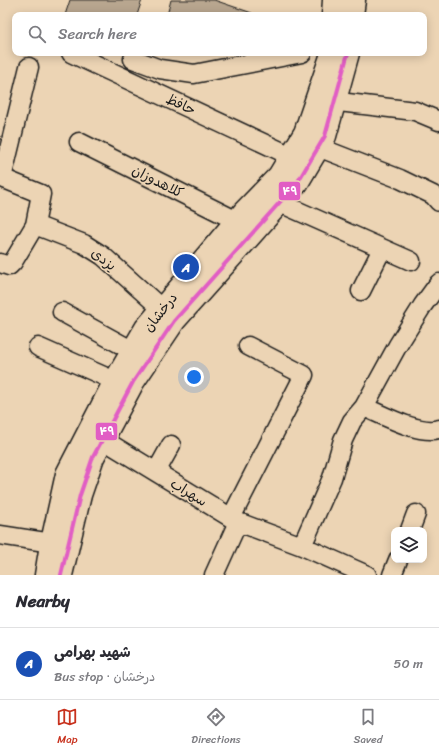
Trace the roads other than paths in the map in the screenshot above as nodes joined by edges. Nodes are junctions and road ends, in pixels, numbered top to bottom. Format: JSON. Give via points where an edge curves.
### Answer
{"nodes":[{"id":1,"x":334,"y":0,"type":"edge"},
{"id":2,"x":354,"y":0,"type":"edge"},
{"id":3,"x":334,"y":12,"type":"edge"},
{"id":4,"x":352,"y":12,"type":"edge"},
{"id":5,"x":78,"y":56,"type":"edge"},
{"id":6,"x":287,"y":56,"type":"edge"},
{"id":7,"x":331,"y":56,"type":"edge"},
{"id":8,"x":347,"y":56,"type":"edge"},
{"id":9,"x":133,"y":59,"type":"dead end"},
{"id":10,"x":29,"y":67,"type":"dead end"},
{"id":11,"x":325,"y":101,"type":"junction"},
{"id":12,"x":439,"y":121,"type":"edge"},
{"id":13,"x":79,"y":142,"type":"dead end"},
{"id":14,"x":318,"y":147,"type":"junction"},
{"id":15,"x":291,"y":156,"type":"junction"},
{"id":16,"x":439,"y":202,"type":"edge"},
{"id":17,"x":280,"y":203,"type":"junction"},
{"id":18,"x":237,"y":221,"type":"junction"},
{"id":19,"x":35,"y":225,"type":"junction"},
{"id":20,"x":382,"y":248,"type":"junction"},
{"id":21,"x":411,"y":261,"type":"dead end"},
{"id":22,"x":0,"y":263,"type":"edge"},
{"id":23,"x":439,"y":283,"type":"edge"},
{"id":24,"x":361,"y":291,"type":"dead end"},
{"id":25,"x":162,"y":309,"type":"junction"},
{"id":26,"x":62,"y":312,"type":"dead end"},
{"id":27,"x":248,"y":346,"type":"dead end"},
{"id":28,"x":38,"y":347,"type":"dead end"},
{"id":29,"x":133,"y":351,"type":"junction"},
{"id":30,"x":116,"y":381,"type":"junction"},
{"id":31,"x":364,"y":407,"type":"junction"},
{"id":32,"x":439,"y":429,"type":"edge"},
{"id":33,"x":95,"y":436,"type":"junction"},
{"id":34,"x":171,"y":445,"type":"dead end"},
{"id":35,"x":156,"y":472,"type":"junction"},
{"id":36,"x":235,"y":520,"type":"junction"},
{"id":37,"x":0,"y":535,"type":"edge"},
{"id":38,"x":52,"y":543,"type":"junction"},
{"id":39,"x":302,"y":546,"type":"junction"},
{"id":40,"x":397,"y":563,"type":"edge"},
{"id":41,"x":357,"y":573,"type":"edge"},
{"id":42,"x":46,"y":575,"type":"edge"},
{"id":43,"x":60,"y":575,"type":"edge"},
{"id":44,"x":214,"y":575,"type":"edge"},
{"id":45,"x":392,"y":575,"type":"edge"}],
"edges":[{"from":1,"to":3,"type":"main road"},
{"from":2,"to":4,"type":"main road"},
{"from":5,"to":15,"type":"street","name":"حافظ"},
{"from":6,"to":9,"type":"street","via":[[194,74],[160,69]]},
{"from":7,"to":11,"type":"main road","name":"درخشان"},
{"from":8,"to":11,"type":"main road","name":"درخشان"},
{"from":10,"to":19,"type":"street","via":[[2,178],[41,194]]},
{"from":11,"to":12,"type":"street","via":[[415,111]]},
{"from":11,"to":14,"type":"main road","name":"درخشان","via":[[325,136]]},
{"from":11,"to":15,"type":"main road","name":"درخشان"},
{"from":13,"to":18,"type":"street","name":"کلاهدوزان"},
{"from":14,"to":16,"type":"street","via":[[400,179],[433,196]]},
{"from":14,"to":17,"type":"main road","name":"درخشان","via":[[297,183]]},
{"from":15,"to":18,"type":"main road","name":"درخشان","via":[[279,176]]},
{"from":17,"to":20,"type":"street"},
{"from":17,"to":33,"type":"main road","name":"درخشان","via":[[174,321]]},
{"from":18,"to":25,"type":"main road","name":"درخشان"},
{"from":19,"to":22,"type":"street","via":[[13,262],[9,266]]},
{"from":19,"to":25,"type":"street","name":"یزدی","via":[[84,244],[103,256]]},
{"from":20,"to":21,"type":"street"},
{"from":20,"to":24,"type":"street"},
{"from":23,"to":31,"type":"street","via":[[398,345]]},
{"from":25,"to":29,"type":"main road","name":"درخشان","via":[[146,328]]},
{"from":26,"to":29,"type":"street"},
{"from":27,"to":36,"type":"street","via":[[304,375]]},
{"from":28,"to":30,"type":"street"},
{"from":29,"to":30,"type":"main road","name":"درخشان"},
{"from":30,"to":33,"type":"main road","name":"درخشان"},
{"from":31,"to":32,"type":"street","via":[[404,425],[434,431]]},
{"from":31,"to":39,"type":"street","via":[[352,421],[332,478]]},
{"from":33,"to":35,"type":"street","name":"سهراب"},
{"from":33,"to":38,"type":"main road","name":"درخشان","via":[[67,474]]},
{"from":33,"to":43,"type":"main road","name":"درخشان","via":[[93,457],[80,495]]},
{"from":34,"to":35,"type":"street"},
{"from":35,"to":36,"type":"street","name":"سهراب"},
{"from":36,"to":39,"type":"street","name":"سهراب"},
{"from":36,"to":44,"type":"street"},
{"from":37,"to":38,"type":"street"},
{"from":38,"to":42,"type":"main road","name":"درخشان"},
{"from":39,"to":41,"type":"street","name":"سهراب"},
{"from":40,"to":45,"type":"street"}]}
